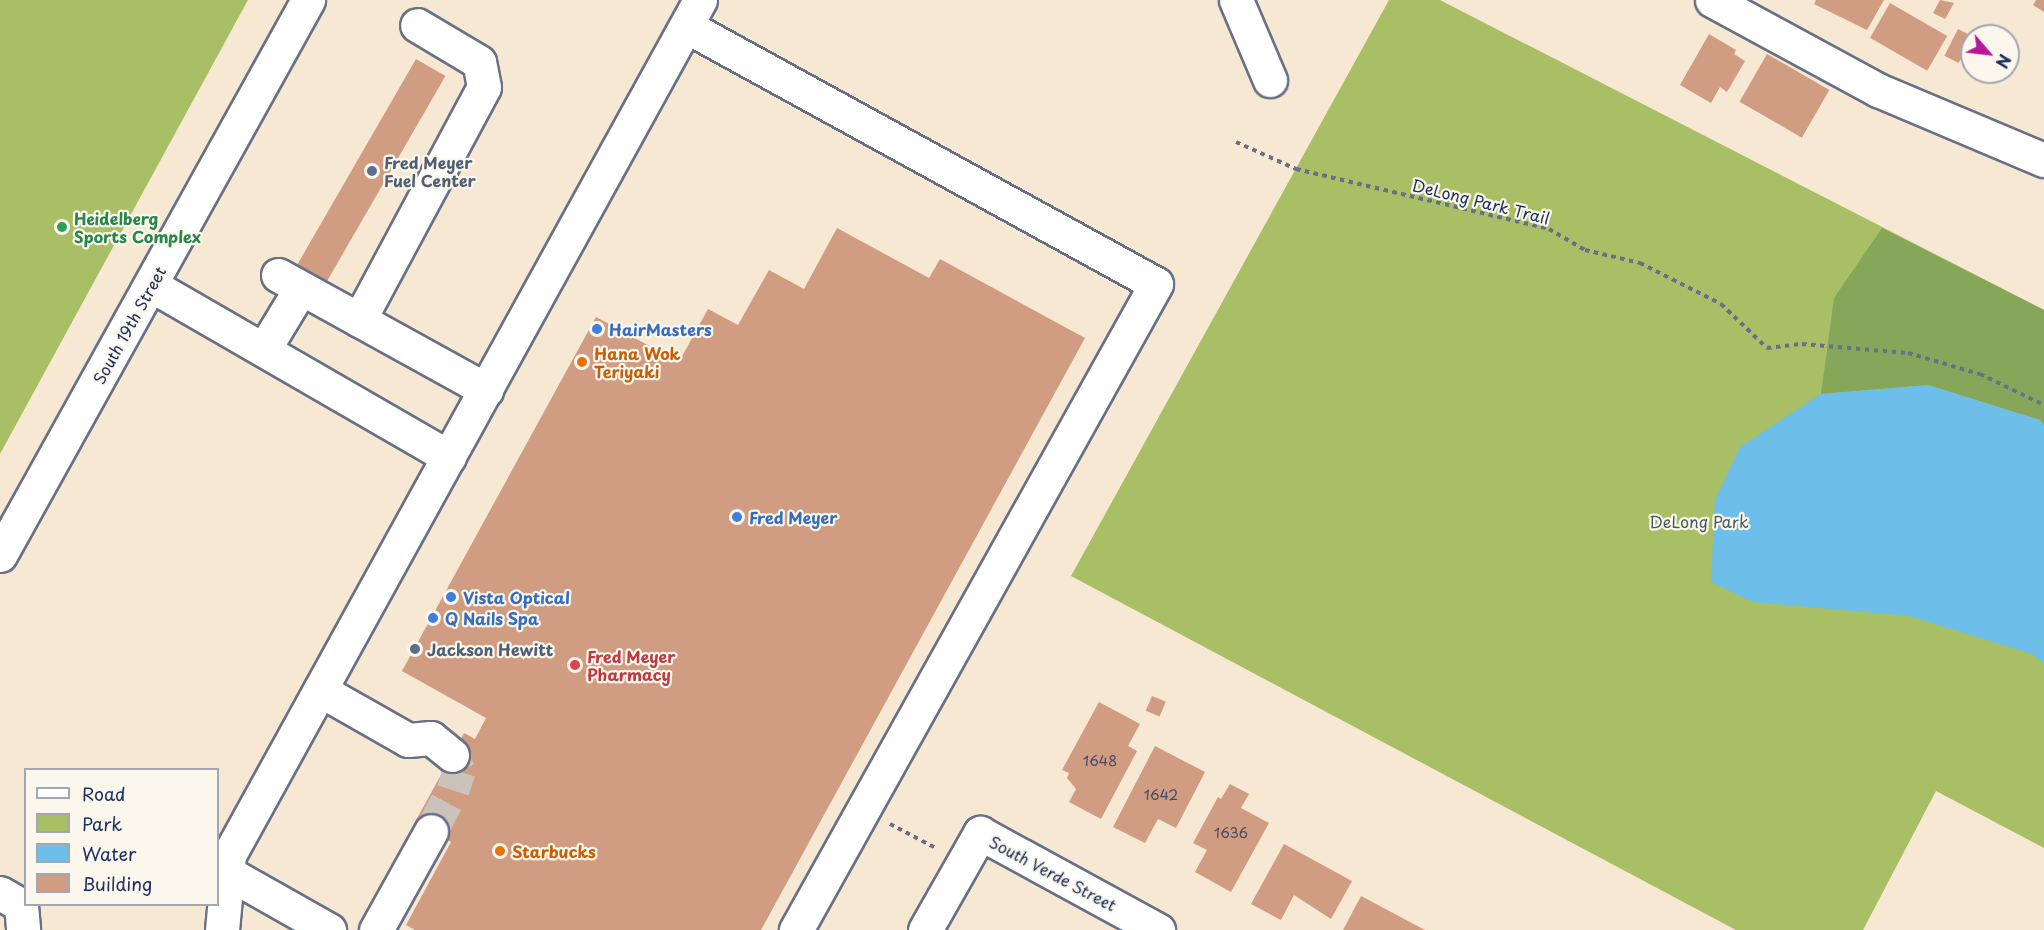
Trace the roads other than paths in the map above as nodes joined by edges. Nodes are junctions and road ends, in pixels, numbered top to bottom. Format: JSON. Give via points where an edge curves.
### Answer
{"nodes":[{"id":1,"x":308,"y":0,"type":"edge"},
{"id":2,"x":1236,"y":0,"type":"edge"},
{"id":3,"x":1712,"y":0,"type":"edge"},
{"id":4,"x":693,"y":13,"type":"edge"},
{"id":5,"x":417,"y":25,"type":"dead end"},
{"id":6,"x":1270,"y":80,"type":"dead end"},
{"id":7,"x":2044,"y":160,"type":"edge"},
{"id":8,"x":151,"y":285,"type":"junction"},
{"id":9,"x":359,"y":320,"type":"junction"},
{"id":10,"x":264,"y":349,"type":"junction"},
{"id":11,"x":486,"y":390,"type":"junction"},
{"id":12,"x":448,"y":457,"type":"junction"},
{"id":13,"x":0,"y":555,"type":"edge"},
{"id":14,"x":320,"y":690,"type":"junction"},
{"id":15,"x":452,"y":754,"type":"dead end"},
{"id":16,"x":431,"y":831,"type":"tunnel mouth"},
{"id":17,"x":230,"y":874,"type":"junction"},
{"id":18,"x":0,"y":893,"type":"edge"},
{"id":19,"x":23,"y":930,"type":"edge"},
{"id":20,"x":222,"y":930,"type":"edge"},
{"id":21,"x":329,"y":930,"type":"edge"},
{"id":22,"x":376,"y":930,"type":"edge"},
{"id":23,"x":796,"y":930,"type":"edge"},
{"id":24,"x":924,"y":930,"type":"edge"},
{"id":25,"x":1158,"y":930,"type":"edge"}],
"edges":[{"from":1,"to":8,"type":"main road","name":"South 19th Street"},
{"from":2,"to":6,"type":"main road"},
{"from":3,"to":7,"type":"main road","via":[[1878,90]]},
{"from":4,"to":11,"type":"main road"},
{"from":4,"to":23,"type":"main road","via":[[1156,284]]},
{"from":5,"to":9,"type":"main road","via":[[478,62],[484,87]]},
{"from":8,"to":10,"type":"main road"},
{"from":8,"to":13,"type":"main road","name":"South 19th Street"},
{"from":9,"to":10,"type":"main road","via":[[289,282]]},
{"from":9,"to":11,"type":"main road"},
{"from":10,"to":12,"type":"main road"},
{"from":11,"to":12,"type":"main road"},
{"from":12,"to":14,"type":"main road"},
{"from":14,"to":15,"type":"main road","via":[[408,740],[431,738]]},
{"from":14,"to":17,"type":"main road","via":[[229,855]]},
{"from":16,"to":22,"type":"main road"},
{"from":17,"to":20,"type":"main road"},
{"from":17,"to":21,"type":"main road"},
{"from":18,"to":19,"type":"main road","via":[[21,905]]},
{"from":24,"to":25,"type":"main road","name":"South Verde Street","via":[[980,834]]}]}
